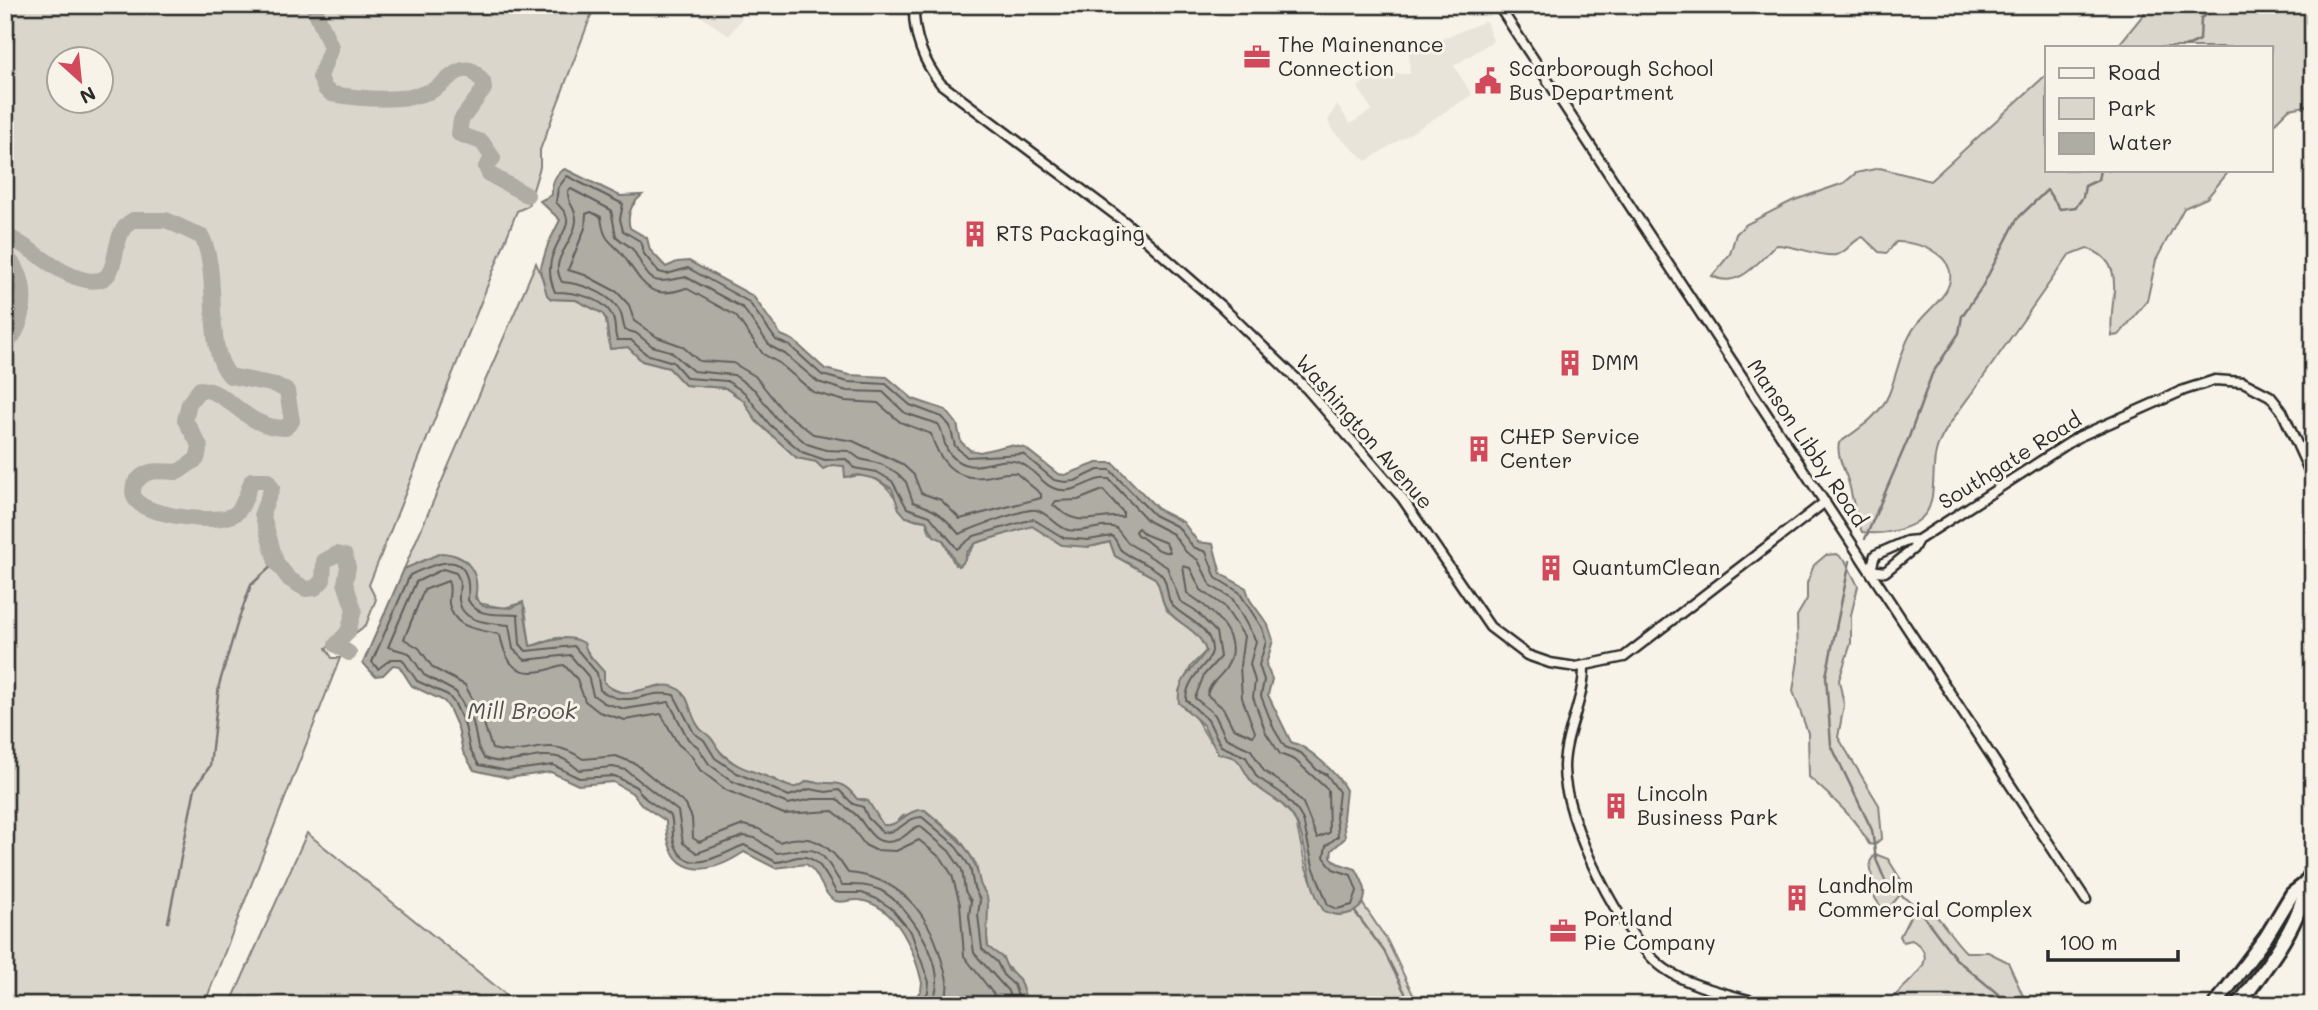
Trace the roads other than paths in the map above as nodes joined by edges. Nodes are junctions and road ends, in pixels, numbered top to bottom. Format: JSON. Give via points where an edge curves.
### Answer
{"nodes":[{"id":1,"x":914,"y":5,"type":"edge"},
{"id":2,"x":1498,"y":5,"type":"edge"},
{"id":3,"x":2313,"y":479,"type":"edge"},
{"id":4,"x":1825,"y":502,"type":"junction"},
{"id":5,"x":1918,"y":540,"type":"junction"},
{"id":6,"x":1871,"y":570,"type":"junction"},
{"id":7,"x":1584,"y":667,"type":"junction"},
{"id":8,"x":2313,"y":871,"type":"edge"},
{"id":9,"x":2305,"y":884,"type":"junction"},
{"id":10,"x":2087,"y":900,"type":"dead end"},
{"id":11,"x":1766,"y":1005,"type":"edge"},
{"id":12,"x":2215,"y":1005,"type":"edge"},
{"id":13,"x":2238,"y":1005,"type":"edge"}],
"edges":[{"from":1,"to":7,"type":"street","name":"Washington Avenue","via":[[916,39],[940,84],[1062,172],[1156,248],[1307,388],[1402,498],[1499,636],[1543,662]]},
{"from":2,"to":4,"type":"street","name":"Manson Libby Road"},
{"from":3,"to":5,"type":"street","name":"Southgate Road","via":[[2282,411],[2270,396],[2243,382],[2215,380],[2078,437]]},
{"from":4,"to":6,"type":"street","name":"Manson Libby Road"},
{"from":4,"to":7,"type":"street","name":"Washington Avenue","via":[[1644,644],[1615,660]]},
{"from":5,"to":6,"type":"street","name":"Southgate Road","via":[[1885,572]]},
{"from":5,"to":6,"type":"street","name":"Southgate Road","via":[[1875,555]]},
{"from":6,"to":10,"type":"street","name":"Manson Libby Road"},
{"from":7,"to":11,"type":"street","via":[[1564,773],[1584,842],[1604,889],[1643,950],[1666,970]]},
{"from":8,"to":9,"type":"main road"},
{"from":9,"to":12,"type":"main road","via":[[2292,894]]},
{"from":9,"to":13,"type":"main road","via":[[2304,899],[2286,934]]}]}
